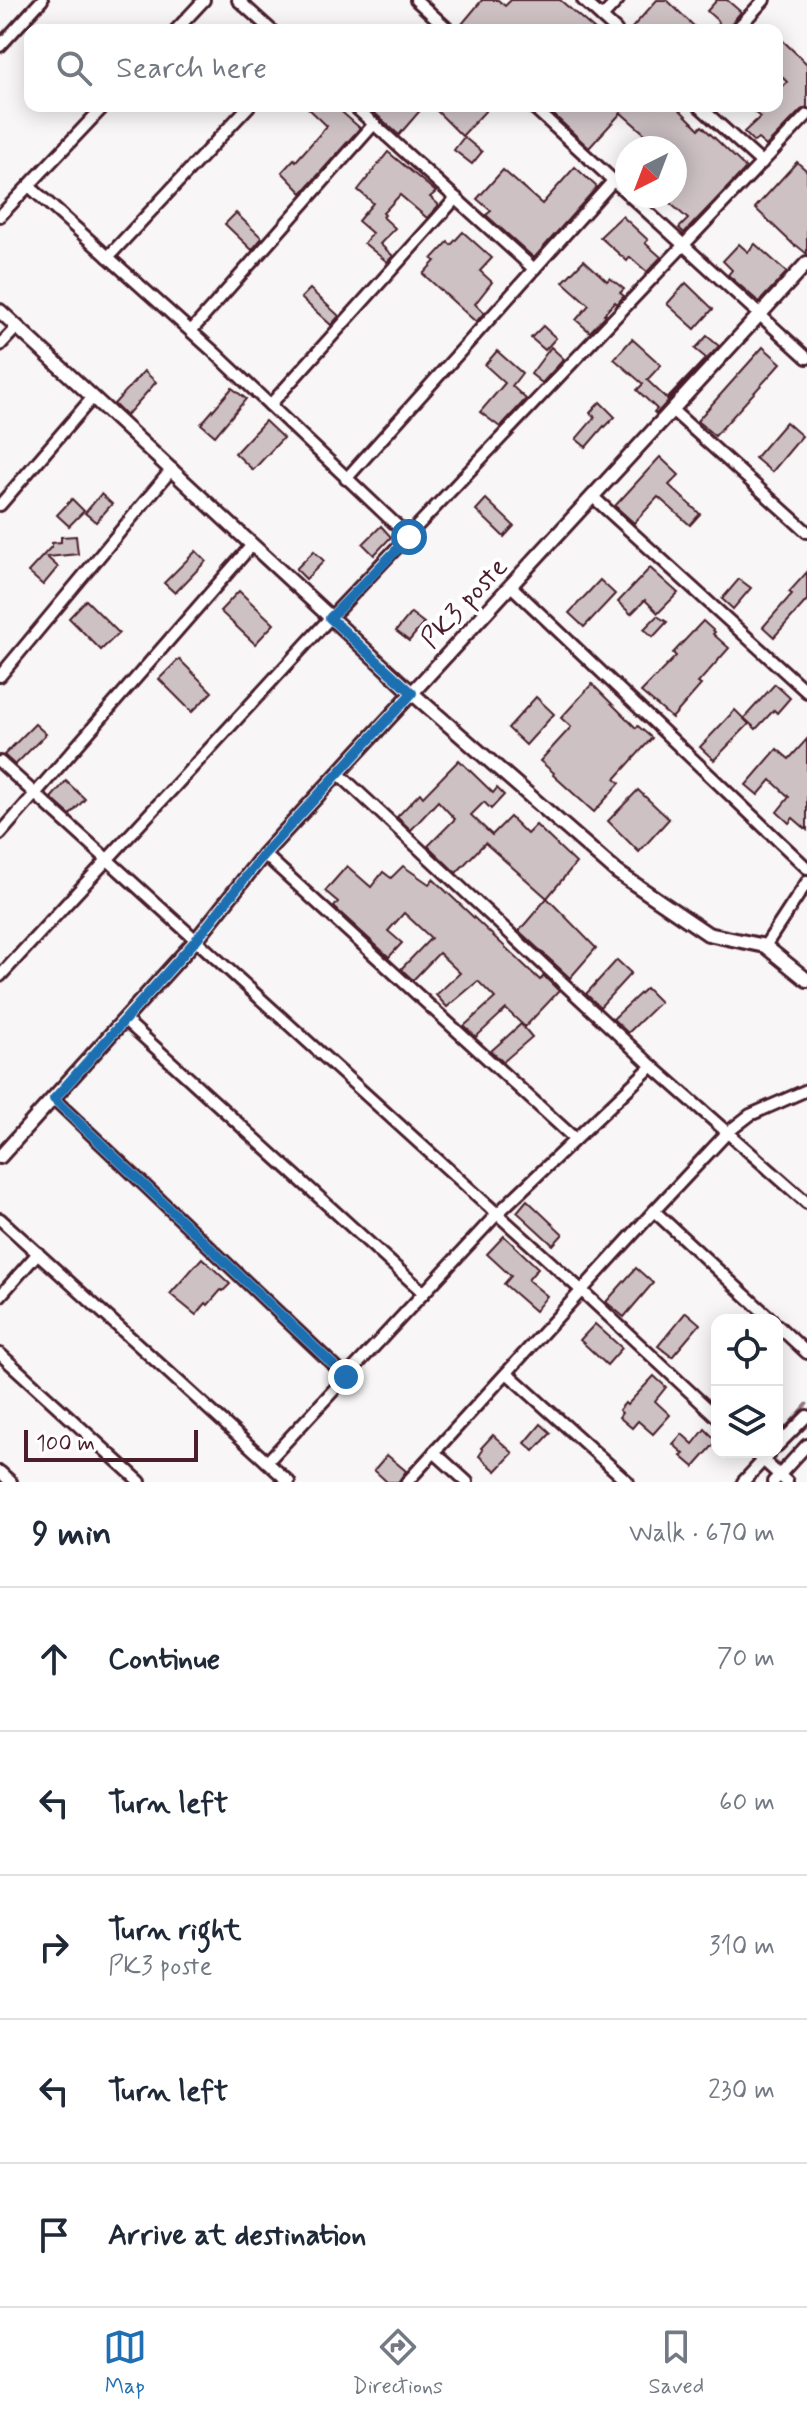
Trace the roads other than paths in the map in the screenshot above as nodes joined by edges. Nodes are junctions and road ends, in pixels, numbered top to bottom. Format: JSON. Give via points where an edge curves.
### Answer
{"nodes":[{"id":1,"x":42,"y":0,"type":"edge"},
{"id":2,"x":204,"y":0,"type":"edge"},
{"id":3,"x":238,"y":0,"type":"edge"},
{"id":4,"x":416,"y":0,"type":"edge"},
{"id":5,"x":583,"y":0,"type":"edge"},
{"id":6,"x":618,"y":0,"type":"edge"},
{"id":7,"x":764,"y":0,"type":"edge"},
{"id":8,"x":602,"y":17,"type":"junction"},
{"id":9,"x":182,"y":24,"type":"edge"},
{"id":10,"x":264,"y":24,"type":"edge"},
{"id":11,"x":442,"y":24,"type":"edge"},
{"id":12,"x":610,"y":24,"type":"edge"},
{"id":13,"x":742,"y":24,"type":"edge"},
{"id":14,"x":0,"y":46,"type":"edge"},
{"id":15,"x":98,"y":112,"type":"edge"},
{"id":16,"x":243,"y":112,"type":"edge"},
{"id":17,"x":361,"y":112,"type":"edge"},
{"id":18,"x":538,"y":112,"type":"edge"},
{"id":19,"x":706,"y":112,"type":"edge"},
{"id":20,"x":807,"y":115,"type":"edge"},
{"id":21,"x":374,"y":124,"type":"junction"},
{"id":22,"x":762,"y":163,"type":"junction"},
{"id":23,"x":613,"y":181,"type":"joint"},
{"id":24,"x":29,"y":186,"type":"junction"},
{"id":25,"x":456,"y":198,"type":"junction"},
{"id":26,"x":643,"y":208,"type":"edge"},
{"id":27,"x":0,"y":216,"type":"edge"},
{"id":28,"x":684,"y":245,"type":"junction"},
{"id":29,"x":108,"y":257,"type":"junction"},
{"id":30,"x":807,"y":263,"type":"edge"},
{"id":31,"x":534,"y":269,"type":"junction"},
{"id":32,"x":0,"y":311,"type":"edge"},
{"id":33,"x":760,"y":314,"type":"junction"},
{"id":34,"x":17,"y":327,"type":"junction"},
{"id":35,"x":191,"y":331,"type":"junction"},
{"id":36,"x":0,"y":345,"type":"edge"},
{"id":37,"x":807,"y":358,"type":"edge"},
{"id":38,"x":93,"y":397,"type":"junction"},
{"id":39,"x":270,"y":405,"type":"junction"},
{"id":40,"x":672,"y":410,"type":"junction"},
{"id":41,"x":172,"y":469,"type":"junction"},
{"id":42,"x":346,"y":479,"type":"junction"},
{"id":43,"x":592,"y":496,"type":"junction"},
{"id":44,"x":0,"y":505,"type":"edge"},
{"id":45,"x":807,"y":532,"type":"edge"},
{"id":46,"x":409,"y":537,"type":"junction"},
{"id":47,"x":252,"y":545,"type":"junction"},
{"id":48,"x":511,"y":586,"type":"junction"},
{"id":49,"x":330,"y":618,"type":"junction"},
{"id":50,"x":0,"y":676,"type":"edge"},
{"id":51,"x":807,"y":692,"type":"edge"},
{"id":52,"x":412,"y":693,"type":"junction"},
{"id":53,"x":0,"y":762,"type":"edge"},
{"id":54,"x":338,"y":773,"type":"junction"},
{"id":55,"x":35,"y":795,"type":"junction"},
{"id":56,"x":0,"y":834,"type":"edge"},
{"id":57,"x":264,"y":854,"type":"junction"},
{"id":58,"x":106,"y":860,"type":"junction"},
{"id":59,"x":807,"y":868,"type":"edge"},
{"id":60,"x":807,"y":882,"type":"edge"},
{"id":61,"x":196,"y":940,"type":"junction"},
{"id":62,"x":765,"y":946,"type":"junction"},
{"id":63,"x":0,"y":976,"type":"edge"},
{"id":64,"x":807,"y":980,"type":"edge"},
{"id":65,"x":125,"y":1020,"type":"junction"},
{"id":66,"x":652,"y":1066,"type":"junction"},
{"id":67,"x":807,"y":1090,"type":"edge"},
{"id":68,"x":54,"y":1099,"type":"junction"},
{"id":69,"x":728,"y":1132,"type":"junction"},
{"id":70,"x":575,"y":1139,"type":"junction"},
{"id":71,"x":0,"y":1157,"type":"edge"},
{"id":72,"x":807,"y":1203,"type":"edge"},
{"id":73,"x":654,"y":1211,"type":"junction"},
{"id":74,"x":497,"y":1214,"type":"junction"},
{"id":75,"x":0,"y":1219,"type":"edge"},
{"id":76,"x":38,"y":1253,"type":"junction"},
{"id":77,"x":581,"y":1290,"type":"junction"},
{"id":78,"x":424,"y":1293,"type":"junction"},
{"id":79,"x":0,"y":1296,"type":"edge"},
{"id":80,"x":766,"y":1314,"type":"edge"},
{"id":81,"x":783,"y":1331,"type":"edge"},
{"id":82,"x":807,"y":1353,"type":"edge"},
{"id":83,"x":0,"y":1354,"type":"edge"},
{"id":84,"x":507,"y":1373,"type":"junction"},
{"id":85,"x":346,"y":1377,"type":"junction"},
{"id":86,"x":711,"y":1411,"type":"edge"},
{"id":87,"x":807,"y":1416,"type":"edge"},
{"id":88,"x":783,"y":1440,"type":"edge"},
{"id":89,"x":807,"y":1445,"type":"edge"},
{"id":90,"x":434,"y":1452,"type":"junction"},
{"id":91,"x":765,"y":1458,"type":"edge"},
{"id":92,"x":768,"y":1458,"type":"edge"},
{"id":93,"x":267,"y":1462,"type":"junction"},
{"id":94,"x":0,"y":1472,"type":"edge"},
{"id":95,"x":780,"y":1480,"type":"edge"},
{"id":96,"x":11,"y":1482,"type":"edge"},
{"id":97,"x":140,"y":1482,"type":"edge"},
{"id":98,"x":289,"y":1482,"type":"edge"},
{"id":99,"x":407,"y":1482,"type":"edge"},
{"id":100,"x":467,"y":1482,"type":"edge"},
{"id":101,"x":628,"y":1482,"type":"edge"},
{"id":102,"x":743,"y":1482,"type":"edge"}],
"edges":[{"from":1,"to":14,"type":"street"},
{"from":2,"to":9,"type":"street"},
{"from":3,"to":10,"type":"street"},
{"from":4,"to":11,"type":"street"},
{"from":5,"to":8,"type":"street"},
{"from":6,"to":8,"type":"street"},
{"from":7,"to":13,"type":"street"},
{"from":8,"to":12,"type":"street"},
{"from":15,"to":24,"type":"street"},
{"from":16,"to":29,"type":"street"},
{"from":17,"to":21,"type":"street"},
{"from":18,"to":23,"type":"street"},
{"from":19,"to":22,"type":"street"},
{"from":20,"to":22,"type":"street"},
{"from":21,"to":25,"type":"street"},
{"from":21,"to":35,"type":"street"},
{"from":22,"to":28,"type":"street"},
{"from":23,"to":31,"type":"street"},
{"from":24,"to":27,"type":"street"},
{"from":24,"to":29,"type":"street"},
{"from":25,"to":31,"type":"street"},
{"from":25,"to":39,"type":"street"},
{"from":26,"to":28,"type":"street"},
{"from":28,"to":33,"type":"street"},
{"from":28,"to":46,"type":"street"},
{"from":29,"to":35,"type":"street"},
{"from":30,"to":33,"type":"street","name":"PK3 poste"},
{"from":31,"to":42,"type":"street"},
{"from":32,"to":34,"type":"street"},
{"from":33,"to":37,"type":"street"},
{"from":33,"to":40,"type":"street","name":"PK3 poste"},
{"from":34,"to":36,"type":"street"},
{"from":34,"to":38,"type":"street"},
{"from":35,"to":39,"type":"street"},
{"from":38,"to":41,"type":"street"},
{"from":38,"to":44,"type":"street"},
{"from":39,"to":42,"type":"street"},
{"from":40,"to":43,"type":"street","name":"PK3 poste"},
{"from":40,"to":45,"type":"street"},
{"from":41,"to":47,"type":"street"},
{"from":41,"to":50,"type":"street"},
{"from":42,"to":46,"type":"street"},
{"from":43,"to":48,"type":"street","name":"PK3 poste"},
{"from":43,"to":51,"type":"street"},
{"from":46,"to":49,"type":"street"},
{"from":47,"to":49,"type":"street"},
{"from":47,"to":55,"type":"street"},
{"from":48,"to":52,"type":"street","name":"PK3 poste"},
{"from":48,"to":59,"type":"street"},
{"from":49,"to":52,"type":"street"},
{"from":49,"to":58,"type":"street"},
{"from":52,"to":54,"type":"street","name":"PK3 poste"},
{"from":52,"to":62,"type":"street","via":[[617,872],[708,934]]},
{"from":53,"to":55,"type":"street"},
{"from":54,"to":57,"type":"street","name":"PK3 poste"},
{"from":54,"to":66,"type":"street"},
{"from":55,"to":56,"type":"street"},
{"from":55,"to":58,"type":"street"},
{"from":57,"to":61,"type":"street","name":"PK3 poste"},
{"from":57,"to":70,"type":"street"},
{"from":58,"to":61,"type":"street"},
{"from":58,"to":63,"type":"street"},
{"from":60,"to":62,"type":"street"},
{"from":61,"to":65,"type":"street","name":"PK3 poste"},
{"from":61,"to":74,"type":"street"},
{"from":62,"to":64,"type":"street"},
{"from":65,"to":68,"type":"street","name":"PK3 poste"},
{"from":65,"to":78,"type":"street"},
{"from":66,"to":69,"type":"street"},
{"from":66,"to":70,"type":"street"},
{"from":67,"to":69,"type":"street","via":[[750,1115]]},
{"from":68,"to":71,"type":"street","name":"PK3 poste"},
{"from":68,"to":85,"type":"street"},
{"from":69,"to":72,"type":"street"},
{"from":69,"to":73,"type":"street"},
{"from":70,"to":74,"type":"street"},
{"from":73,"to":77,"type":"street"},
{"from":73,"to":80,"type":"street"},
{"from":74,"to":77,"type":"street"},
{"from":74,"to":78,"type":"street"},
{"from":75,"to":76,"type":"street"},
{"from":76,"to":79,"type":"street"},
{"from":76,"to":93,"type":"street"},
{"from":77,"to":84,"type":"street"},
{"from":77,"to":86,"type":"street"},
{"from":78,"to":85,"type":"street"},
{"from":81,"to":82,"type":"street"},
{"from":83,"to":97,"type":"street"},
{"from":84,"to":90,"type":"street"},
{"from":84,"to":101,"type":"street"},
{"from":85,"to":93,"type":"street"},
{"from":87,"to":88,"type":"street"},
{"from":89,"to":95,"type":"street"},
{"from":90,"to":99,"type":"street"},
{"from":90,"to":100,"type":"street"},
{"from":91,"to":102,"type":"street"},
{"from":92,"to":95,"type":"street"},
{"from":93,"to":98,"type":"street"},
{"from":94,"to":96,"type":"street"}]}
